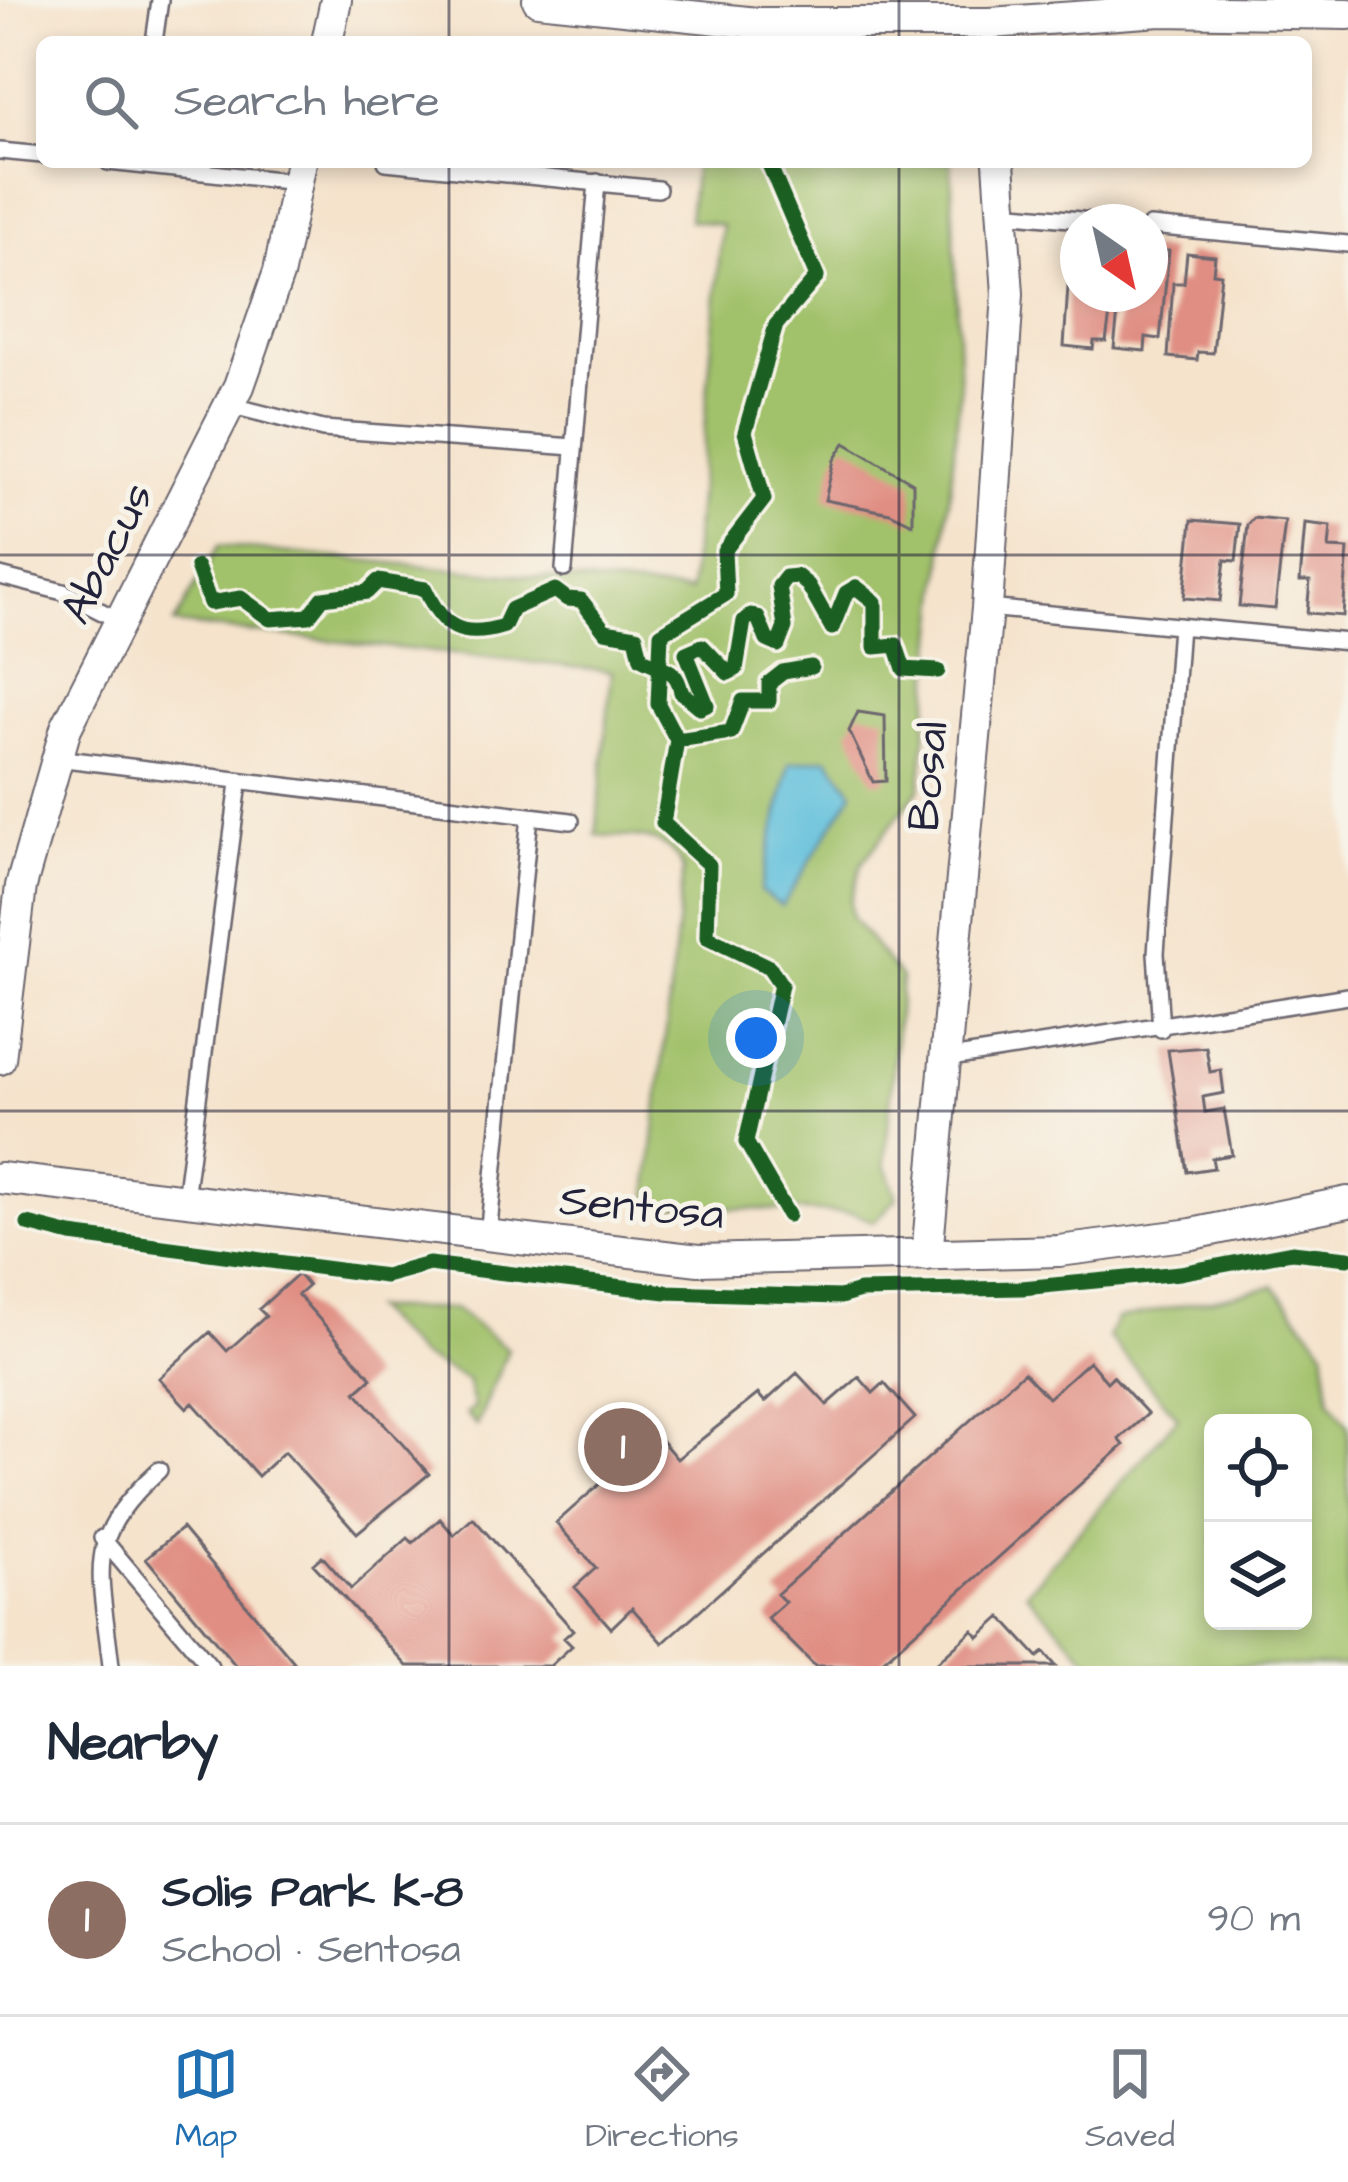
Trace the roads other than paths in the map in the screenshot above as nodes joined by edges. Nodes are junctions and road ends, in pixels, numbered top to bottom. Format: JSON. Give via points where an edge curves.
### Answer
{"nodes":[{"id":1,"x":160,"y":0,"type":"edge"},
{"id":2,"x":336,"y":0,"type":"edge"},
{"id":3,"x":554,"y":1,"type":"edge"},
{"id":4,"x":1348,"y":14,"type":"edge"},
{"id":5,"x":990,"y":22,"type":"edge"},
{"id":6,"x":155,"y":36,"type":"edge"},
{"id":7,"x":327,"y":36,"type":"edge"},
{"id":8,"x":0,"y":151,"type":"edge"},
{"id":9,"x":36,"y":154,"type":"edge"},
{"id":10,"x":218,"y":168,"type":"edge"},
{"id":11,"x":449,"y":168,"type":"edge"},
{"id":12,"x":999,"y":168,"type":"edge"},
{"id":13,"x":299,"y":172,"type":"edge"},
{"id":14,"x":597,"y":182,"type":"junction"},
{"id":15,"x":658,"y":189,"type":"dead end"},
{"id":16,"x":1002,"y":213,"type":"junction"},
{"id":17,"x":1060,"y":218,"type":"edge"},
{"id":18,"x":1168,"y":228,"type":"edge"},
{"id":19,"x":1348,"y":244,"type":"edge"},
{"id":20,"x":230,"y":405,"type":"junction"},
{"id":21,"x":574,"y":447,"type":"junction"},
{"id":22,"x":564,"y":569,"type":"dead end"},
{"id":23,"x":0,"y":576,"type":"edge"},
{"id":24,"x":987,"y":608,"type":"junction"},
{"id":25,"x":120,"y":621,"type":"junction"},
{"id":26,"x":1180,"y":626,"type":"junction"},
{"id":27,"x":1348,"y":642,"type":"edge"},
{"id":28,"x":57,"y":758,"type":"junction"},
{"id":29,"x":239,"y":783,"type":"junction"},
{"id":30,"x":530,"y":816,"type":"junction"},
{"id":31,"x":572,"y":821,"type":"dead end"},
{"id":32,"x":11,"y":885,"type":"edge"},
{"id":33,"x":1348,"y":996,"type":"edge"},
{"id":34,"x":1161,"y":1029,"type":"junction"},
{"id":35,"x":0,"y":1059,"type":"edge"},
{"id":36,"x":944,"y":1059,"type":"junction"},
{"id":37,"x":0,"y":1178,"type":"edge"},
{"id":38,"x":184,"y":1199,"type":"junction"},
{"id":39,"x":1348,"y":1202,"type":"edge"},
{"id":40,"x":488,"y":1236,"type":"junction"},
{"id":41,"x":927,"y":1255,"type":"junction"},
{"id":42,"x":159,"y":1470,"type":"dead end"},
{"id":43,"x":102,"y":1538,"type":"junction"},
{"id":44,"x":111,"y":1666,"type":"edge"},
{"id":45,"x":210,"y":1666,"type":"edge"}],
"edges":[{"from":1,"to":6,"type":"lane"},
{"from":2,"to":7,"type":"street"},
{"from":3,"to":5,"type":"street","via":[[758,23]]},
{"from":4,"to":5,"type":"street","via":[[1161,10]]},
{"from":8,"to":9,"type":"lane"},
{"from":10,"to":13,"type":"lane"},
{"from":11,"to":14,"type":"lane"},
{"from":12,"to":16,"type":"street","name":"Bosal"},
{"from":13,"to":20,"type":"street","name":"Abacus","via":[[279,272]]},
{"from":14,"to":15,"type":"lane"},
{"from":14,"to":21,"type":"lane"},
{"from":16,"to":17,"type":"lane"},
{"from":16,"to":24,"type":"street","name":"Bosal","via":[[1008,294]]},
{"from":18,"to":19,"type":"lane"},
{"from":20,"to":21,"type":"lane","via":[[323,429]]},
{"from":20,"to":25,"type":"street","name":"Abacus"},
{"from":21,"to":22,"type":"lane"},
{"from":23,"to":25,"type":"lane","via":[[63,592]]},
{"from":24,"to":26,"type":"lane"},
{"from":24,"to":36,"type":"street","name":"Bosal"},
{"from":25,"to":28,"type":"street","name":"Abacus"},
{"from":26,"to":27,"type":"lane"},
{"from":26,"to":34,"type":"lane","via":[[1156,953]]},
{"from":28,"to":29,"type":"lane"},
{"from":28,"to":32,"type":"street","name":"Abacus"},
{"from":29,"to":30,"type":"lane"},
{"from":29,"to":38,"type":"lane"},
{"from":30,"to":31,"type":"lane"},
{"from":30,"to":40,"type":"lane"},
{"from":32,"to":35,"type":"street","name":"Abacus"},
{"from":33,"to":34,"type":"lane"},
{"from":34,"to":36,"type":"lane"},
{"from":36,"to":41,"type":"street","name":"Bosal"},
{"from":37,"to":38,"type":"street","name":"Sentosa"},
{"from":38,"to":40,"type":"street","name":"Sentosa"},
{"from":39,"to":41,"type":"street","name":"Sentosa","via":[[1059,1251]]},
{"from":40,"to":41,"type":"street","name":"Sentosa","via":[[699,1260]]},
{"from":42,"to":43,"type":"lane"},
{"from":43,"to":44,"type":"lane"},
{"from":43,"to":45,"type":"lane"}]}
